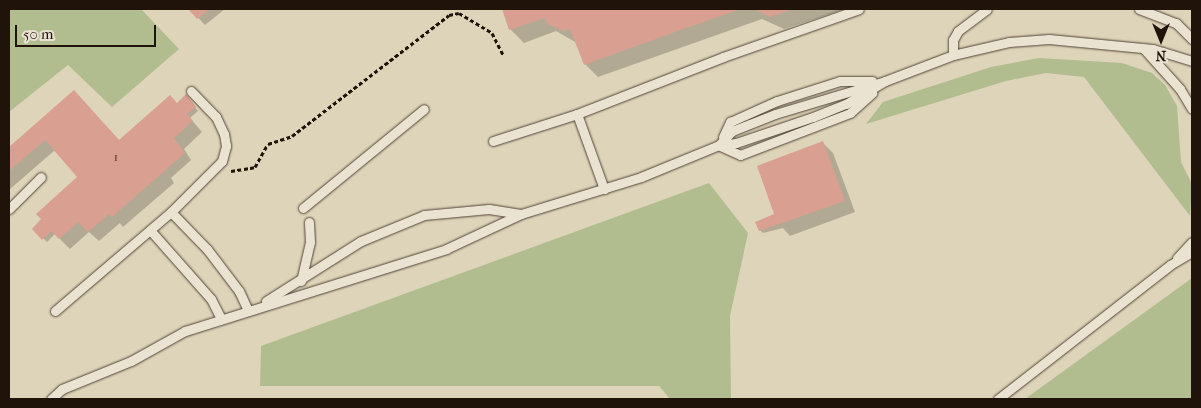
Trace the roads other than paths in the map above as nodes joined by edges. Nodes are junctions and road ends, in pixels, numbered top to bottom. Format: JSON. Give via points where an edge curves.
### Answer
{"nodes":[{"id":1,"x":859,"y":9,"type":"edge"},
{"id":2,"x":987,"y":9,"type":"edge"},
{"id":3,"x":1139,"y":9,"type":"edge"},
{"id":4,"x":1192,"y":39,"type":"edge"},
{"id":5,"x":1144,"y":49,"type":"junction"},
{"id":6,"x":953,"y":55,"type":"junction"},
{"id":7,"x":1192,"y":61,"type":"edge"},
{"id":8,"x":885,"y":82,"type":"junction"},
{"id":9,"x":191,"y":91,"type":"dead end"},
{"id":10,"x":424,"y":109,"type":"dead end"},
{"id":11,"x":1192,"y":109,"type":"edge"},
{"id":12,"x":577,"y":114,"type":"junction"},
{"id":13,"x":492,"y":141,"type":"dead end"},
{"id":14,"x":719,"y":145,"type":"junction"},
{"id":15,"x":41,"y":177,"type":"dead end"},
{"id":16,"x":604,"y":189,"type":"junction"},
{"id":17,"x":303,"y":208,"type":"dead end"},
{"id":18,"x":9,"y":209,"type":"edge"},
{"id":19,"x":171,"y":212,"type":"junction"},
{"id":20,"x":521,"y":214,"type":"junction"},
{"id":21,"x":309,"y":222,"type":"dead end"},
{"id":22,"x":150,"y":230,"type":"junction"},
{"id":23,"x":1192,"y":242,"type":"edge"},
{"id":24,"x":1192,"y":252,"type":"edge"},
{"id":25,"x":1170,"y":265,"type":"junction"},
{"id":26,"x":301,"y":281,"type":"junction"},
{"id":27,"x":248,"y":310,"type":"junction"},
{"id":28,"x":55,"y":311,"type":"dead end"},
{"id":29,"x":221,"y":319,"type":"junction"},
{"id":30,"x":51,"y":399,"type":"edge"},
{"id":31,"x":998,"y":399,"type":"edge"}],
"edges":[{"from":1,"to":12,"type":"lane"},
{"from":2,"to":6,"type":"lane","via":[[958,31],[953,40]]},
{"from":3,"to":4,"type":"lane","via":[[1176,23]]},
{"from":5,"to":6,"type":"lane","via":[[1049,38],[1009,42]]},
{"from":5,"to":7,"type":"lane","via":[[1153,48]]},
{"from":5,"to":11,"type":"lane","via":[[1180,89]]},
{"from":6,"to":8,"type":"lane"},
{"from":8,"to":14,"type":"lane","via":[[846,104],[736,144]]},
{"from":8,"to":14,"type":"lane","via":[[841,92],[776,114],[732,131]]},
{"from":8,"to":14,"type":"lane","via":[[850,113],[792,137],[740,155]]},
{"from":9,"to":19,"type":"lane","via":[[216,118],[226,146],[222,161]]},
{"from":10,"to":17,"type":"lane"},
{"from":12,"to":13,"type":"lane"},
{"from":12,"to":16,"type":"lane"},
{"from":14,"to":16,"type":"lane"},
{"from":15,"to":18,"type":"lane"},
{"from":16,"to":20,"type":"lane"},
{"from":19,"to":22,"type":"lane"},
{"from":19,"to":27,"type":"lane","via":[[207,249],[239,291]]},
{"from":20,"to":26,"type":"lane","via":[[489,209],[424,215],[361,241]]},
{"from":20,"to":27,"type":"lane","via":[[446,249]]},
{"from":21,"to":26,"type":"lane","via":[[310,242]]},
{"from":22,"to":28,"type":"lane"},
{"from":22,"to":29,"type":"lane","via":[[210,299]]},
{"from":23,"to":25,"type":"lane"},
{"from":24,"to":25,"type":"lane"},
{"from":25,"to":31,"type":"lane"},
{"from":26,"to":27,"type":"lane"},
{"from":27,"to":29,"type":"lane"},
{"from":29,"to":30,"type":"lane","via":[[185,331],[131,361],[80,381]]}]}
